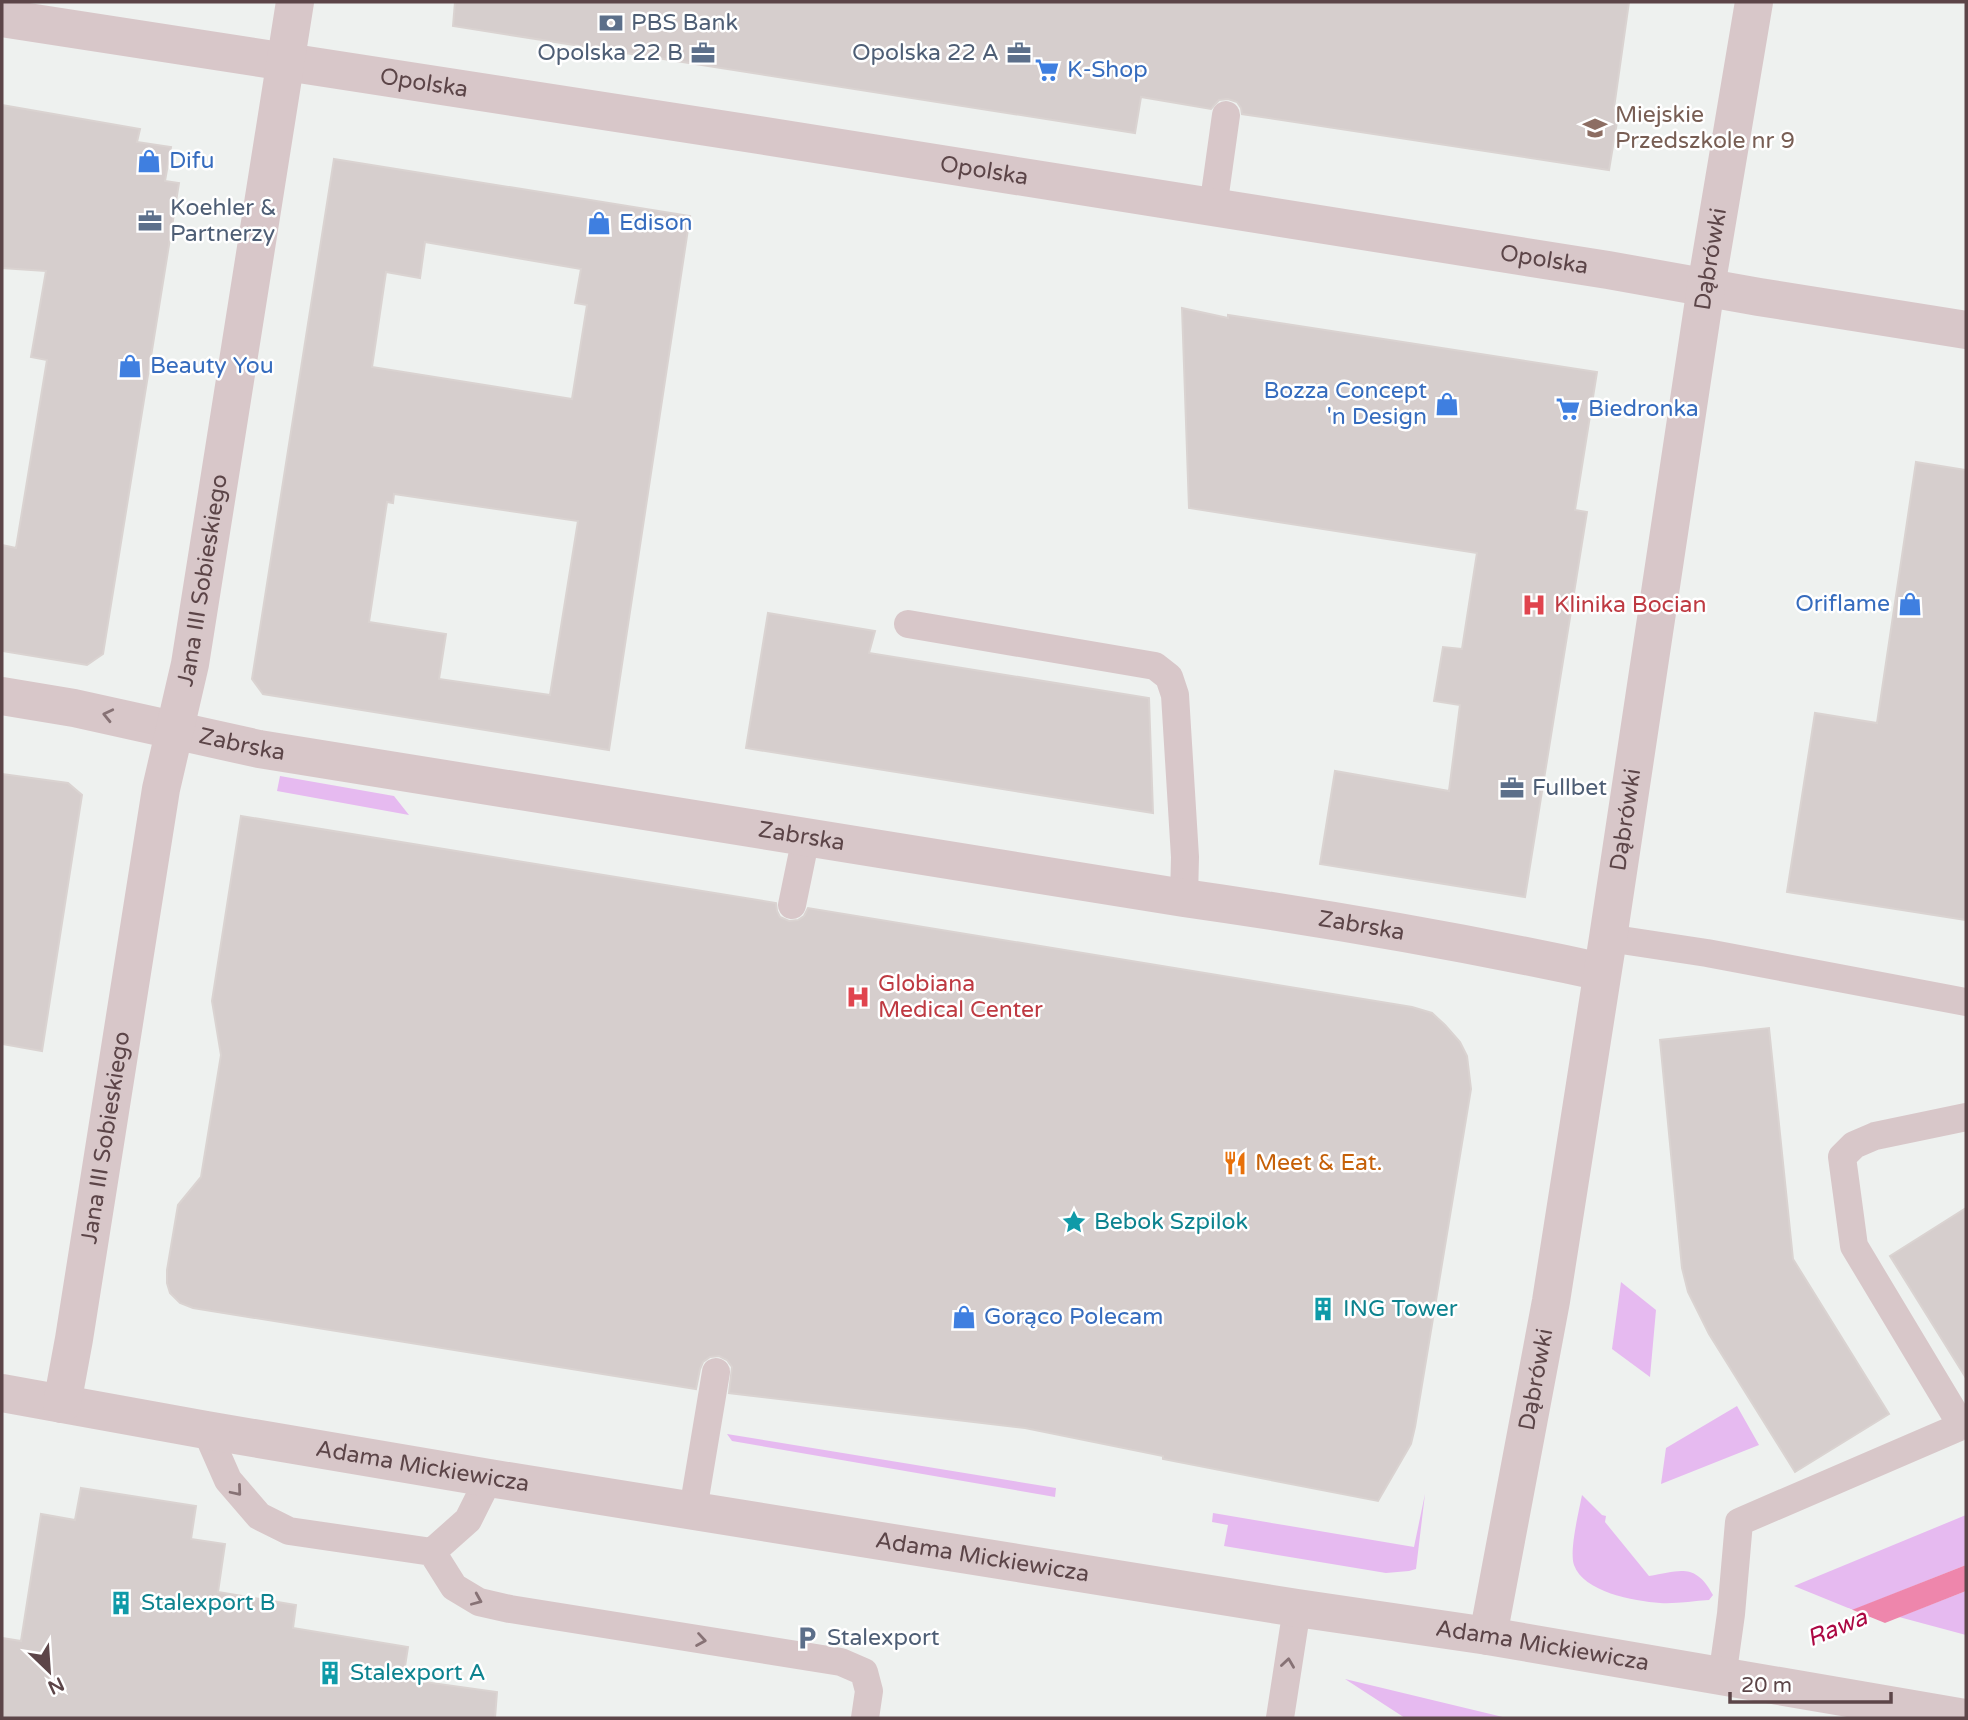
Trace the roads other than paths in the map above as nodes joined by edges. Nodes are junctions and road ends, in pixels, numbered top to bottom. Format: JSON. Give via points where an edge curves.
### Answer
{"nodes":[{"id":1,"x":295,"y":2,"type":"edge"},
{"id":2,"x":1754,"y":2,"type":"edge"},
{"id":3,"x":2,"y":18,"type":"edge"},
{"id":4,"x":285,"y":62,"type":"junction"},
{"id":5,"x":1226,"y":115,"type":"dead end"},
{"id":6,"x":1213,"y":208,"type":"junction"},
{"id":7,"x":1706,"y":287,"type":"junction"},
{"id":8,"x":1966,"y":330,"type":"edge"},
{"id":9,"x":908,"y":624,"type":"dead end"},
{"id":10,"x":2,"y":696,"type":"edge"},
{"id":11,"x":174,"y":730,"type":"junction"},
{"id":12,"x":806,"y":837,"type":"junction"},
{"id":13,"x":1184,"y":898,"type":"junction"},
{"id":14,"x":792,"y":905,"type":"dead end"},
{"id":15,"x":1605,"y":955,"type":"junction"},
{"id":16,"x":1966,"y":1002,"type":"edge"},
{"id":17,"x":1966,"y":1117,"type":"edge"},
{"id":18,"x":716,"y":1372,"type":"dead end"},
{"id":19,"x":2,"y":1393,"type":"edge"},
{"id":20,"x":62,"y":1404,"type":"junction"},
{"id":21,"x":1964,"y":1425,"type":"edge"},
{"id":22,"x":206,"y":1430,"type":"junction"},
{"id":23,"x":489,"y":1478,"type":"junction"},
{"id":24,"x":692,"y":1510,"type":"junction"},
{"id":25,"x":432,"y":1552,"type":"junction"},
{"id":26,"x":1297,"y":1608,"type":"junction"},
{"id":27,"x":1488,"y":1636,"type":"junction"},
{"id":28,"x":1722,"y":1678,"type":"junction"},
{"id":29,"x":865,"y":1718,"type":"edge"},
{"id":30,"x":1280,"y":1718,"type":"edge"},
{"id":31,"x":1965,"y":1718,"type":"edge"}],
"edges":[{"from":1,"to":4,"type":"street","name":"Jana III Sobieskiego"},
{"from":2,"to":7,"type":"street","name":"Dąbrówki"},
{"from":3,"to":4,"type":"street","name":"Opolska"},
{"from":4,"to":6,"type":"street","name":"Opolska"},
{"from":4,"to":11,"type":"street","name":"Jana III Sobieskiego","via":[[190,664]]},
{"from":5,"to":6,"type":"lane"},
{"from":6,"to":7,"type":"street","name":"Opolska"},
{"from":7,"to":8,"type":"street","name":"Opolska"},
{"from":7,"to":15,"type":"street","name":"Dąbrówki"},
{"from":9,"to":13,"type":"lane","via":[[1155,666],[1169,677],[1175,695]]},
{"from":11,"to":10,"type":"street","name":"Zabrska","one_way":true},
{"from":11,"to":12,"type":"street","name":"Zabrska","via":[[259,749]]},
{"from":11,"to":20,"type":"street","name":"Jana III Sobieskiego"},
{"from":12,"to":13,"type":"street","name":"Zabrska"},
{"from":12,"to":14,"type":"lane"},
{"from":13,"to":15,"type":"street","name":"Zabrska","via":[[1497,949]]},
{"from":15,"to":16,"type":"lane","via":[[1707,953]]},
{"from":15,"to":27,"type":"street","name":"Dąbrówki","via":[[1551,1301]]},
{"from":17,"to":21,"type":"lane","via":[[1875,1136],[1854,1145],[1842,1157],[1854,1246]]},
{"from":18,"to":24,"type":"lane"},
{"from":19,"to":20,"type":"street","name":"Adama Mickiewicza"},
{"from":20,"to":22,"type":"street","name":"Adama Mickiewicza"},
{"from":21,"to":28,"type":"lane","via":[[1739,1522]]},
{"from":22,"to":23,"type":"street","name":"Adama Mickiewicza"},
{"from":22,"to":25,"type":"lane","one_way":true,"via":[[228,1480],[259,1516],[289,1531]]},
{"from":23,"to":24,"type":"street","name":"Adama Mickiewicza"},
{"from":23,"to":25,"type":"lane","via":[[468,1520]]},
{"from":24,"to":26,"type":"street","name":"Adama Mickiewicza"},
{"from":25,"to":29,"type":"lane","one_way":true,"via":[[454,1587],[479,1602],[841,1662],[863,1672],[869,1691]]},
{"from":26,"to":27,"type":"street","name":"Adama Mickiewicza"},
{"from":30,"to":26,"type":"lane","one_way":true},
{"from":27,"to":28,"type":"street","name":"Adama Mickiewicza"},
{"from":28,"to":31,"type":"street","name":"Adama Mickiewicza"}]}
